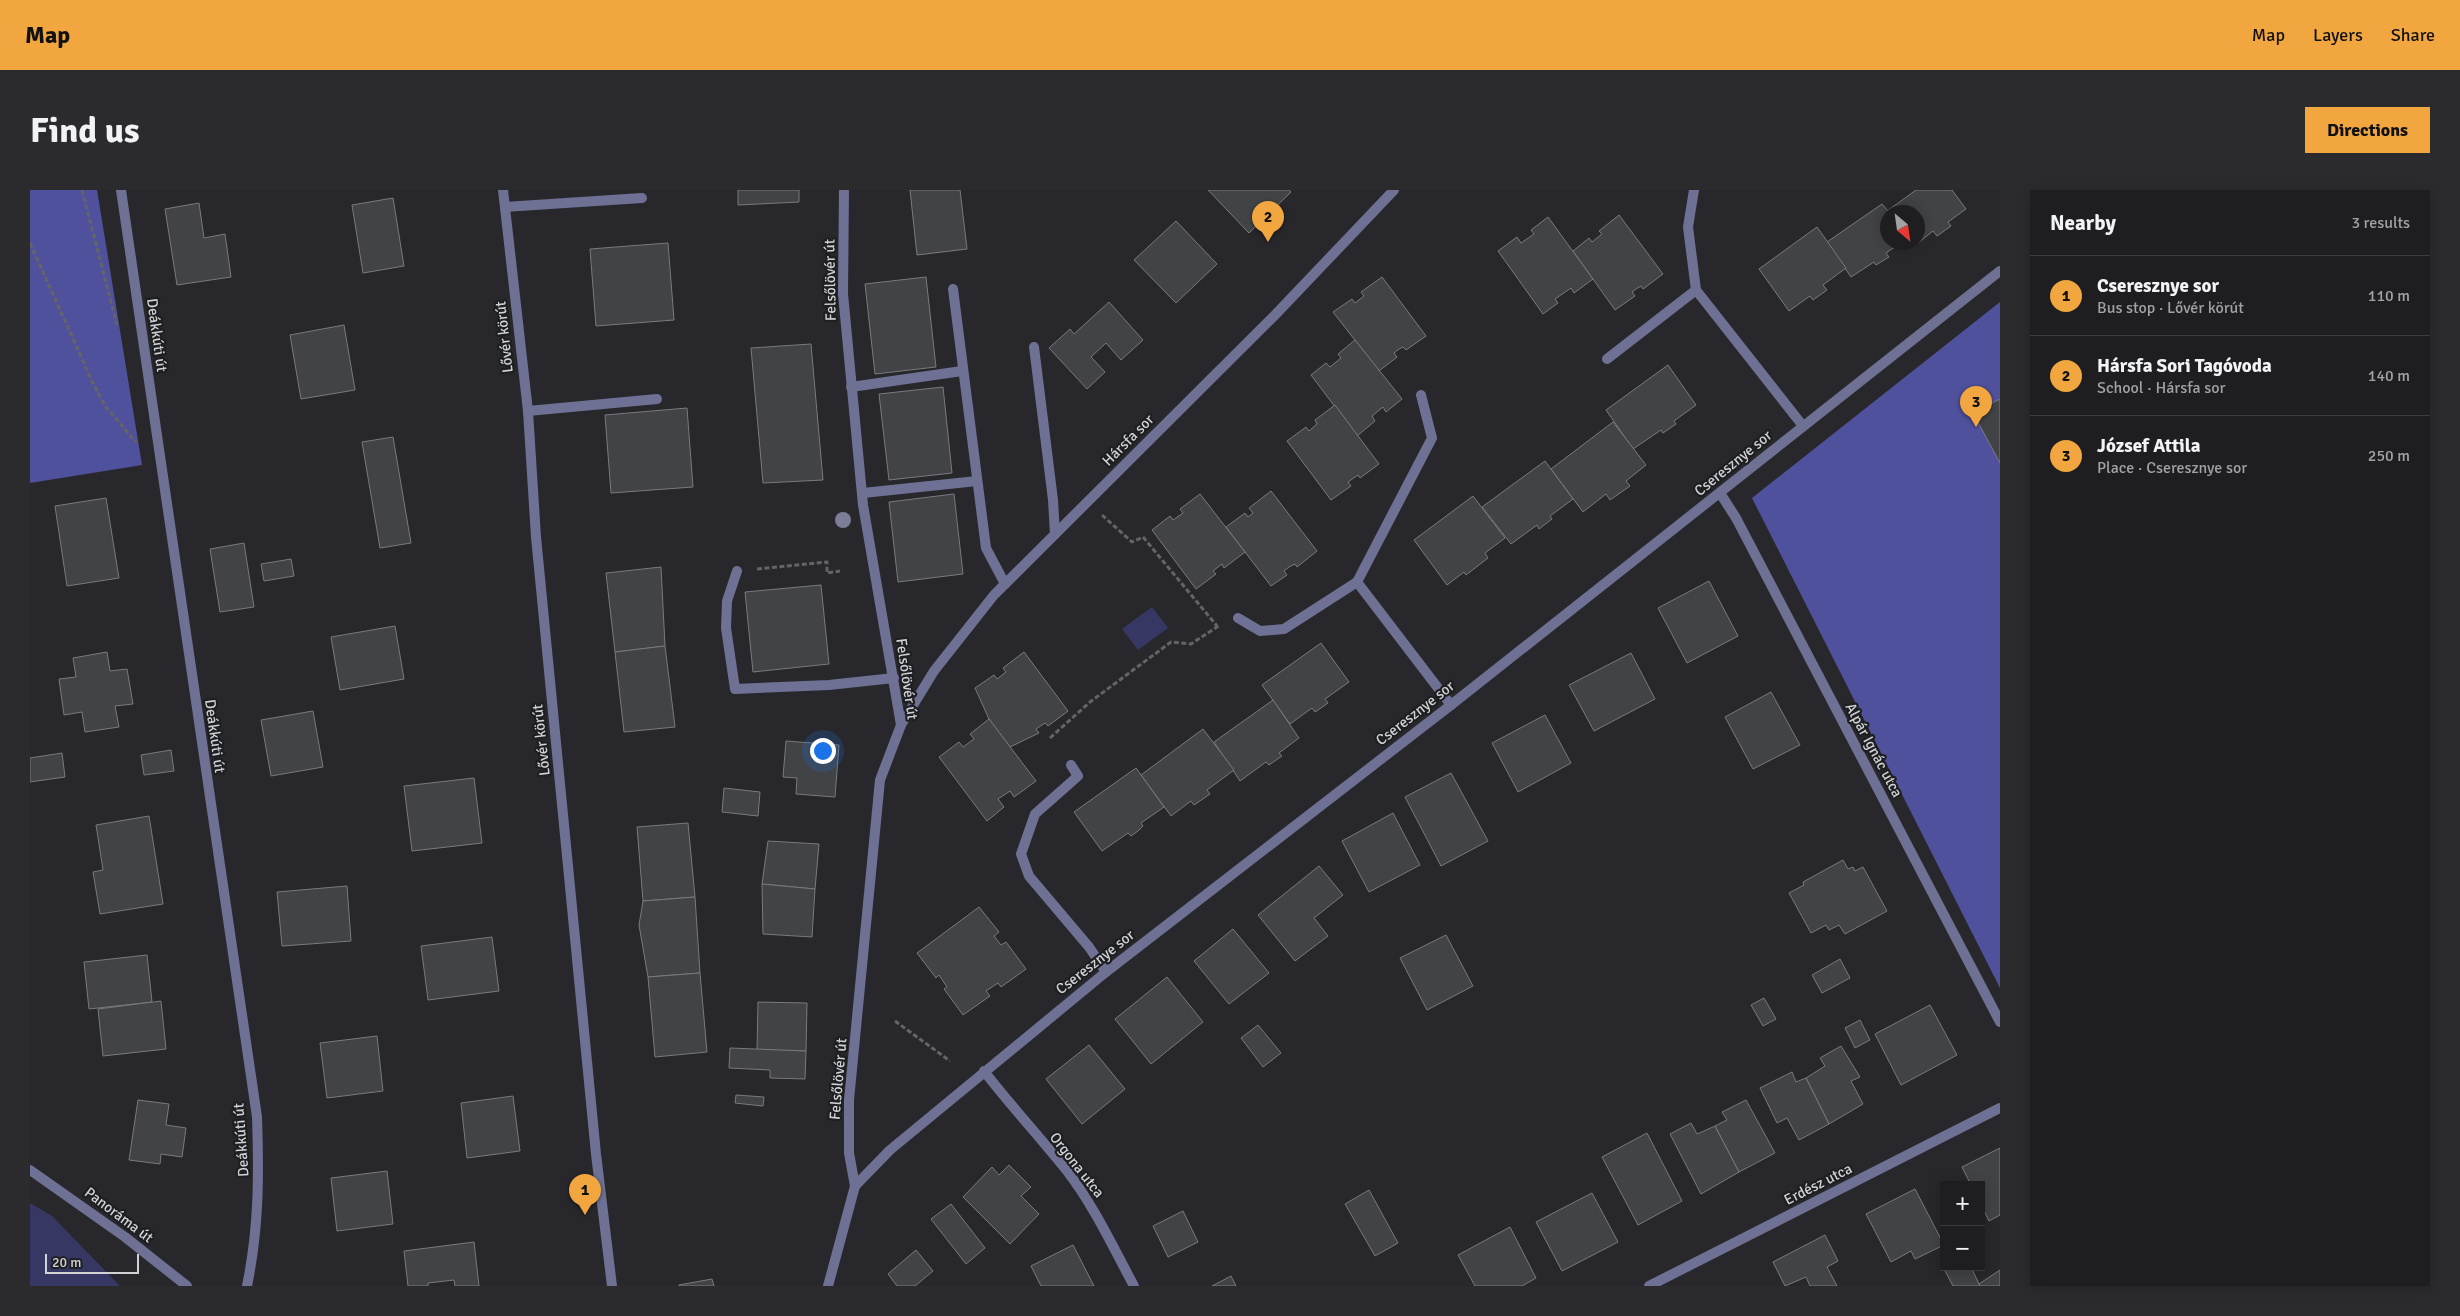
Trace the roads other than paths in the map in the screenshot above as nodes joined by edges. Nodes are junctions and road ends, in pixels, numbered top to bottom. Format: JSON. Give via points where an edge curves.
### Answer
{"nodes":[{"id":1,"x":121,"y":190,"type":"edge"},
{"id":2,"x":503,"y":190,"type":"edge"},
{"id":3,"x":844,"y":190,"type":"edge"},
{"id":4,"x":1394,"y":190,"type":"edge"},
{"id":5,"x":1694,"y":190,"type":"edge"},
{"id":6,"x":642,"y":198,"type":"dead end"},
{"id":7,"x":505,"y":207,"type":"junction"},
{"id":8,"x":2000,"y":271,"type":"edge"},
{"id":9,"x":953,"y":289,"type":"dead end"},
{"id":10,"x":1696,"y":290,"type":"junction"},
{"id":11,"x":1034,"y":347,"type":"dead end"},
{"id":12,"x":1607,"y":359,"type":"dead end"},
{"id":13,"x":962,"y":371,"type":"junction"},
{"id":14,"x":851,"y":387,"type":"junction"},
{"id":15,"x":1421,"y":395,"type":"dead end"},
{"id":16,"x":657,"y":399,"type":"dead end"},
{"id":17,"x":528,"y":411,"type":"junction"},
{"id":18,"x":1803,"y":426,"type":"junction"},
{"id":19,"x":977,"y":481,"type":"junction"},
{"id":20,"x":863,"y":493,"type":"junction"},
{"id":21,"x":1720,"y":493,"type":"junction"},
{"id":22,"x":1054,"y":534,"type":"junction"},
{"id":23,"x":737,"y":571,"type":"road end"},
{"id":24,"x":1357,"y":582,"type":"junction"},
{"id":25,"x":1005,"y":584,"type":"junction"},
{"id":26,"x":1238,"y":618,"type":"dead end"},
{"id":27,"x":894,"y":678,"type":"junction"},
{"id":28,"x":1451,"y":705,"type":"junction"},
{"id":29,"x":901,"y":724,"type":"junction"},
{"id":30,"x":1070,"y":765,"type":"dead end"},
{"id":31,"x":1106,"y":972,"type":"junction"},
{"id":32,"x":2000,"y":1022,"type":"edge"},
{"id":33,"x":984,"y":1071,"type":"junction"},
{"id":34,"x":2000,"y":1108,"type":"edge"},
{"id":35,"x":30,"y":1170,"type":"edge"},
{"id":36,"x":855,"y":1186,"type":"junction"},
{"id":37,"x":187,"y":1286,"type":"edge"},
{"id":38,"x":247,"y":1286,"type":"edge"},
{"id":39,"x":612,"y":1286,"type":"edge"},
{"id":40,"x":828,"y":1286,"type":"edge"},
{"id":41,"x":1134,"y":1286,"type":"edge"},
{"id":42,"x":1649,"y":1286,"type":"edge"}],
"edges":[{"from":1,"to":38,"type":"street","name":"Deákkúti út","via":[[257,1117],[256,1242]]},
{"from":2,"to":7,"type":"street","name":"Lővér körút"},
{"from":3,"to":14,"type":"street","name":"Felsőlövér út","via":[[842,294]]},
{"from":4,"to":22,"type":"street","name":"Hársfa sor","via":[[1276,314]]},
{"from":5,"to":10,"type":"street","via":[[1688,227]]},
{"from":6,"to":7,"type":"street"},
{"from":7,"to":17,"type":"street","name":"Lővér körút"},
{"from":8,"to":18,"type":"street","name":"Cseresznye sor"},
{"from":9,"to":13,"type":"street"},
{"from":10,"to":12,"type":"street"},
{"from":10,"to":18,"type":"street"},
{"from":11,"to":22,"type":"street","via":[[1053,500]]},
{"from":13,"to":14,"type":"street"},
{"from":13,"to":19,"type":"street"},
{"from":14,"to":20,"type":"street","name":"Felsőlövér út"},
{"from":15,"to":24,"type":"street","via":[[1432,438]]},
{"from":16,"to":17,"type":"street"},
{"from":17,"to":39,"type":"street","name":"Lővér körút","via":[[536,537],[596,1154]]},
{"from":18,"to":21,"type":"street","name":"Cseresznye sor"},
{"from":19,"to":20,"type":"street"},
{"from":19,"to":25,"type":"street","via":[[986,548]]},
{"from":20,"to":27,"type":"street","name":"Felsőlövér út","via":[[865,523]]},
{"from":21,"to":28,"type":"street","name":"Cseresznye sor"},
{"from":21,"to":32,"type":"street","name":"Alpár Ignác utca"},
{"from":22,"to":25,"type":"street","name":"Hársfa sor"},
{"from":23,"to":27,"type":"street","via":[[727,601],[726,628],[735,689]]},
{"from":24,"to":26,"type":"street","via":[[1284,629],[1260,631]]},
{"from":24,"to":28,"type":"street"},
{"from":25,"to":29,"type":"street","name":"Hársfa sor","via":[[934,671]]},
{"from":27,"to":29,"type":"street","name":"Felsőlövér út"},
{"from":28,"to":31,"type":"street","name":"Cseresznye sor"},
{"from":29,"to":36,"type":"street","name":"Felsőlövér út","via":[[880,780],[849,1100],[849,1153]]},
{"from":30,"to":31,"type":"street","via":[[1078,776],[1035,814],[1021,854],[1029,876]]},
{"from":31,"to":33,"type":"street","name":"Cseresznye sor"},
{"from":33,"to":36,"type":"street","name":"Cseresznye sor","via":[[890,1150]]},
{"from":33,"to":41,"type":"street","name":"Orgona utca","via":[[1067,1171],[1096,1214]]},
{"from":34,"to":42,"type":"street","name":"Erdész utca"},
{"from":35,"to":37,"type":"street","name":"Panoráma út","via":[[125,1237]]},
{"from":36,"to":40,"type":"street","name":"Felsőlövér út"}]}
